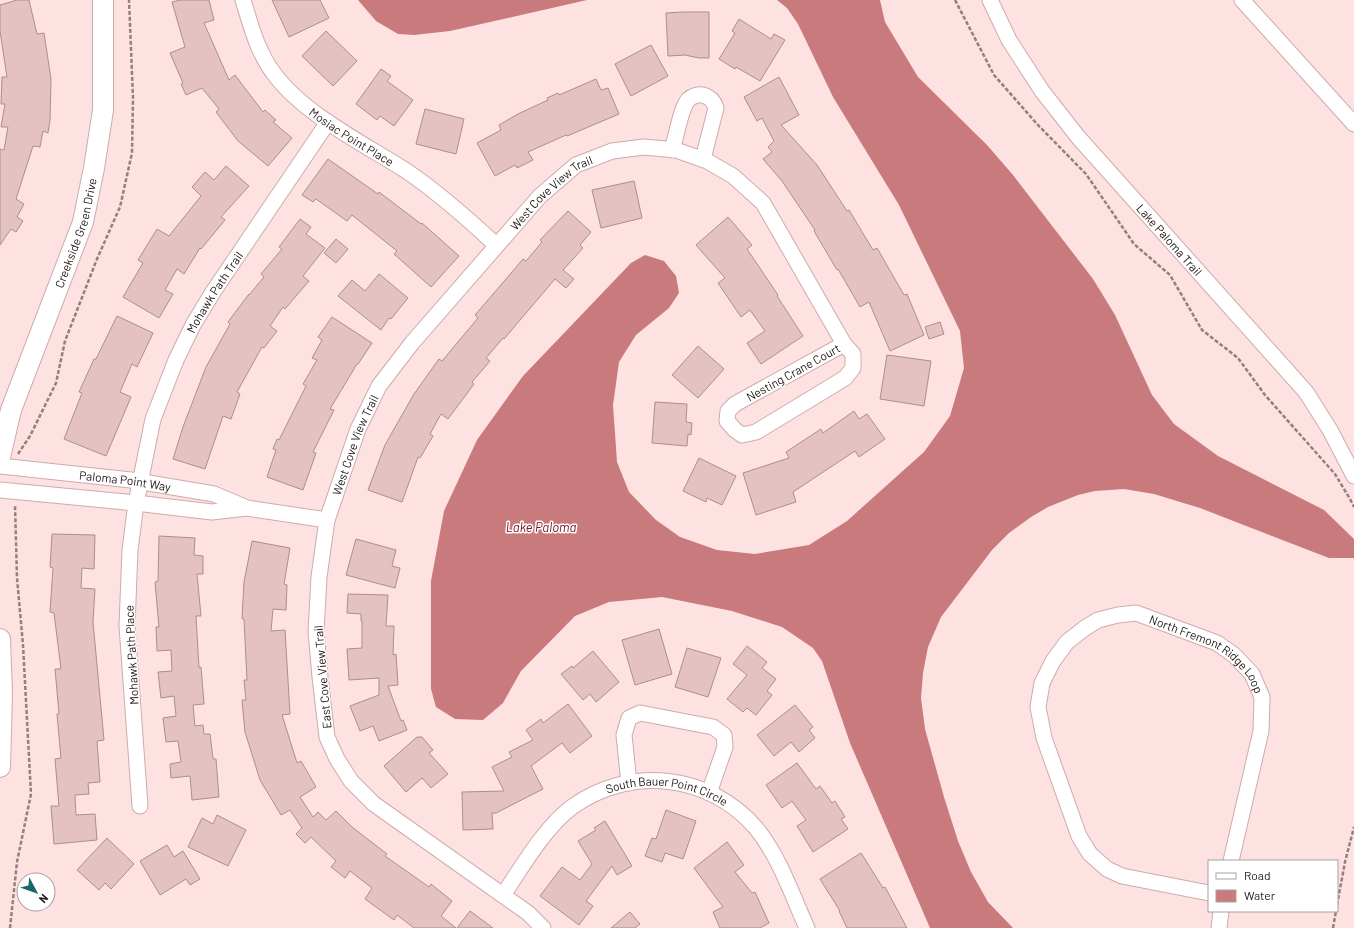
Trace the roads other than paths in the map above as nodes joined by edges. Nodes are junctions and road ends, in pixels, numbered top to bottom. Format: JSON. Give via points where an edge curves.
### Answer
{"nodes":[{"id":1,"x":103,"y":0,"type":"edge"},
{"id":2,"x":243,"y":0,"type":"edge"},
{"id":3,"x":990,"y":0,"type":"edge"},
{"id":4,"x":1242,"y":0,"type":"edge"},
{"id":5,"x":1349,"y":108,"type":"edge"},
{"id":6,"x":328,"y":122,"type":"junction"},
{"id":7,"x":1354,"y":124,"type":"edge"},
{"id":8,"x":672,"y":150,"type":"junction"},
{"id":9,"x":703,"y":159,"type":"junction"},
{"id":10,"x":496,"y":245,"type":"junction"},
{"id":11,"x":844,"y":344,"type":"junction"},
{"id":12,"x":0,"y":457,"type":"edge"},
{"id":13,"x":0,"y":466,"type":"edge"},
{"id":14,"x":1354,"y":476,"type":"edge"},
{"id":15,"x":142,"y":482,"type":"junction"},
{"id":16,"x":0,"y":490,"type":"edge"},
{"id":17,"x":136,"y":503,"type":"junction"},
{"id":18,"x":247,"y":508,"type":"junction"},
{"id":19,"x":327,"y":520,"type":"junction"},
{"id":20,"x":0,"y":639,"type":"edge"},
{"id":21,"x":0,"y":767,"type":"edge"},
{"id":22,"x":628,"y":783,"type":"junction"},
{"id":23,"x":709,"y":793,"type":"junction"},
{"id":24,"x":140,"y":806,"type":"dead end"},
{"id":25,"x":1231,"y":860,"type":"edge"},
{"id":26,"x":1208,"y":893,"type":"edge"},
{"id":27,"x":503,"y":895,"type":"junction"},
{"id":28,"x":1221,"y":912,"type":"edge"},
{"id":29,"x":544,"y":928,"type":"edge"},
{"id":30,"x":807,"y":928,"type":"edge"},
{"id":31,"x":1218,"y":928,"type":"edge"}],
"edges":[{"from":1,"to":12,"type":"main road","name":"Creekside Green Drive","via":[[103,110],[83,222],[11,410]]},
{"from":2,"to":6,"type":"street","name":"Mosiac Point Place","via":[[259,49],[275,75],[296,98]]},
{"from":3,"to":14,"type":"street","name":"Lake Paloma Trail","via":[[1009,40],[1042,91],[1078,136],[1306,392]]},
{"from":4,"to":5,"type":"street"},
{"from":5,"to":7,"type":"street"},
{"from":6,"to":10,"type":"street","name":"Mosiac Point Place","via":[[412,175],[456,207]]},
{"from":6,"to":15,"type":"street","name":"Mohawk Path Trail","via":[[193,325],[153,419]]},
{"from":8,"to":9,"type":"street","name":"West Cove View Trail"},
{"from":8,"to":9,"type":"street","via":[[684,106],[693,96],[705,96],[716,108]]},
{"from":8,"to":10,"type":"street","name":"West Cove View Trail","via":[[644,147],[612,151],[576,165],[540,196]]},
{"from":9,"to":11,"type":"street","name":"West Cove View Trail","via":[[733,176],[763,203]]},
{"from":10,"to":19,"type":"street","name":"West Cove View Trail","via":[[412,343],[379,386],[358,429]]},
{"from":11,"to":11,"type":"street","name":"Nesting Crane Court","via":[[853,354],[853,368],[845,378],[756,432],[742,435],[727,421],[728,411],[736,404]]},
{"from":13,"to":15,"type":"street","name":"Paloma Point Way"},
{"from":15,"to":17,"type":"street","name":"Mohawk Path Place"},
{"from":15,"to":18,"type":"street","name":"Paloma Point Way","via":[[214,494]]},
{"from":16,"to":17,"type":"street","name":"Paloma Point Way"},
{"from":17,"to":18,"type":"street","name":"Paloma Point Way","via":[[212,512]]},
{"from":17,"to":24,"type":"street","name":"Mohawk Path Place","via":[[130,550],[127,626]]},
{"from":18,"to":19,"type":"street","name":"Paloma Point Way"},
{"from":19,"to":27,"type":"street","name":"East Cove View Trail","via":[[319,577],[316,631],[327,737],[337,759],[351,781],[374,804]]},
{"from":20,"to":21,"type":"main road"},
{"from":22,"to":23,"type":"street","name":"South Bauer Point Circle","via":[[648,780],[679,782]]},
{"from":22,"to":23,"type":"street","via":[[624,736],[628,718],[640,713],[713,727],[724,735],[725,747]]},
{"from":22,"to":27,"type":"street","name":"South Bauer Point Circle","via":[[612,786],[572,807],[541,840]]},
{"from":23,"to":30,"type":"street","name":"South Bauer Point Circle","via":[[741,813],[756,829],[773,853]]},
{"from":25,"to":26,"type":"street","name":"North Fremont Ridge Loop","via":[[1261,731],[1262,697],[1252,674],[1234,655],[1217,643],[1136,613],[1098,620],[1067,642],[1053,661],[1042,683],[1038,707],[1044,738],[1079,836],[1090,854],[1107,869],[1122,876]]},
{"from":27,"to":29,"type":"street","name":"East Cove View Trail","via":[[528,912]]},
{"from":28,"to":31,"type":"street"}]}
